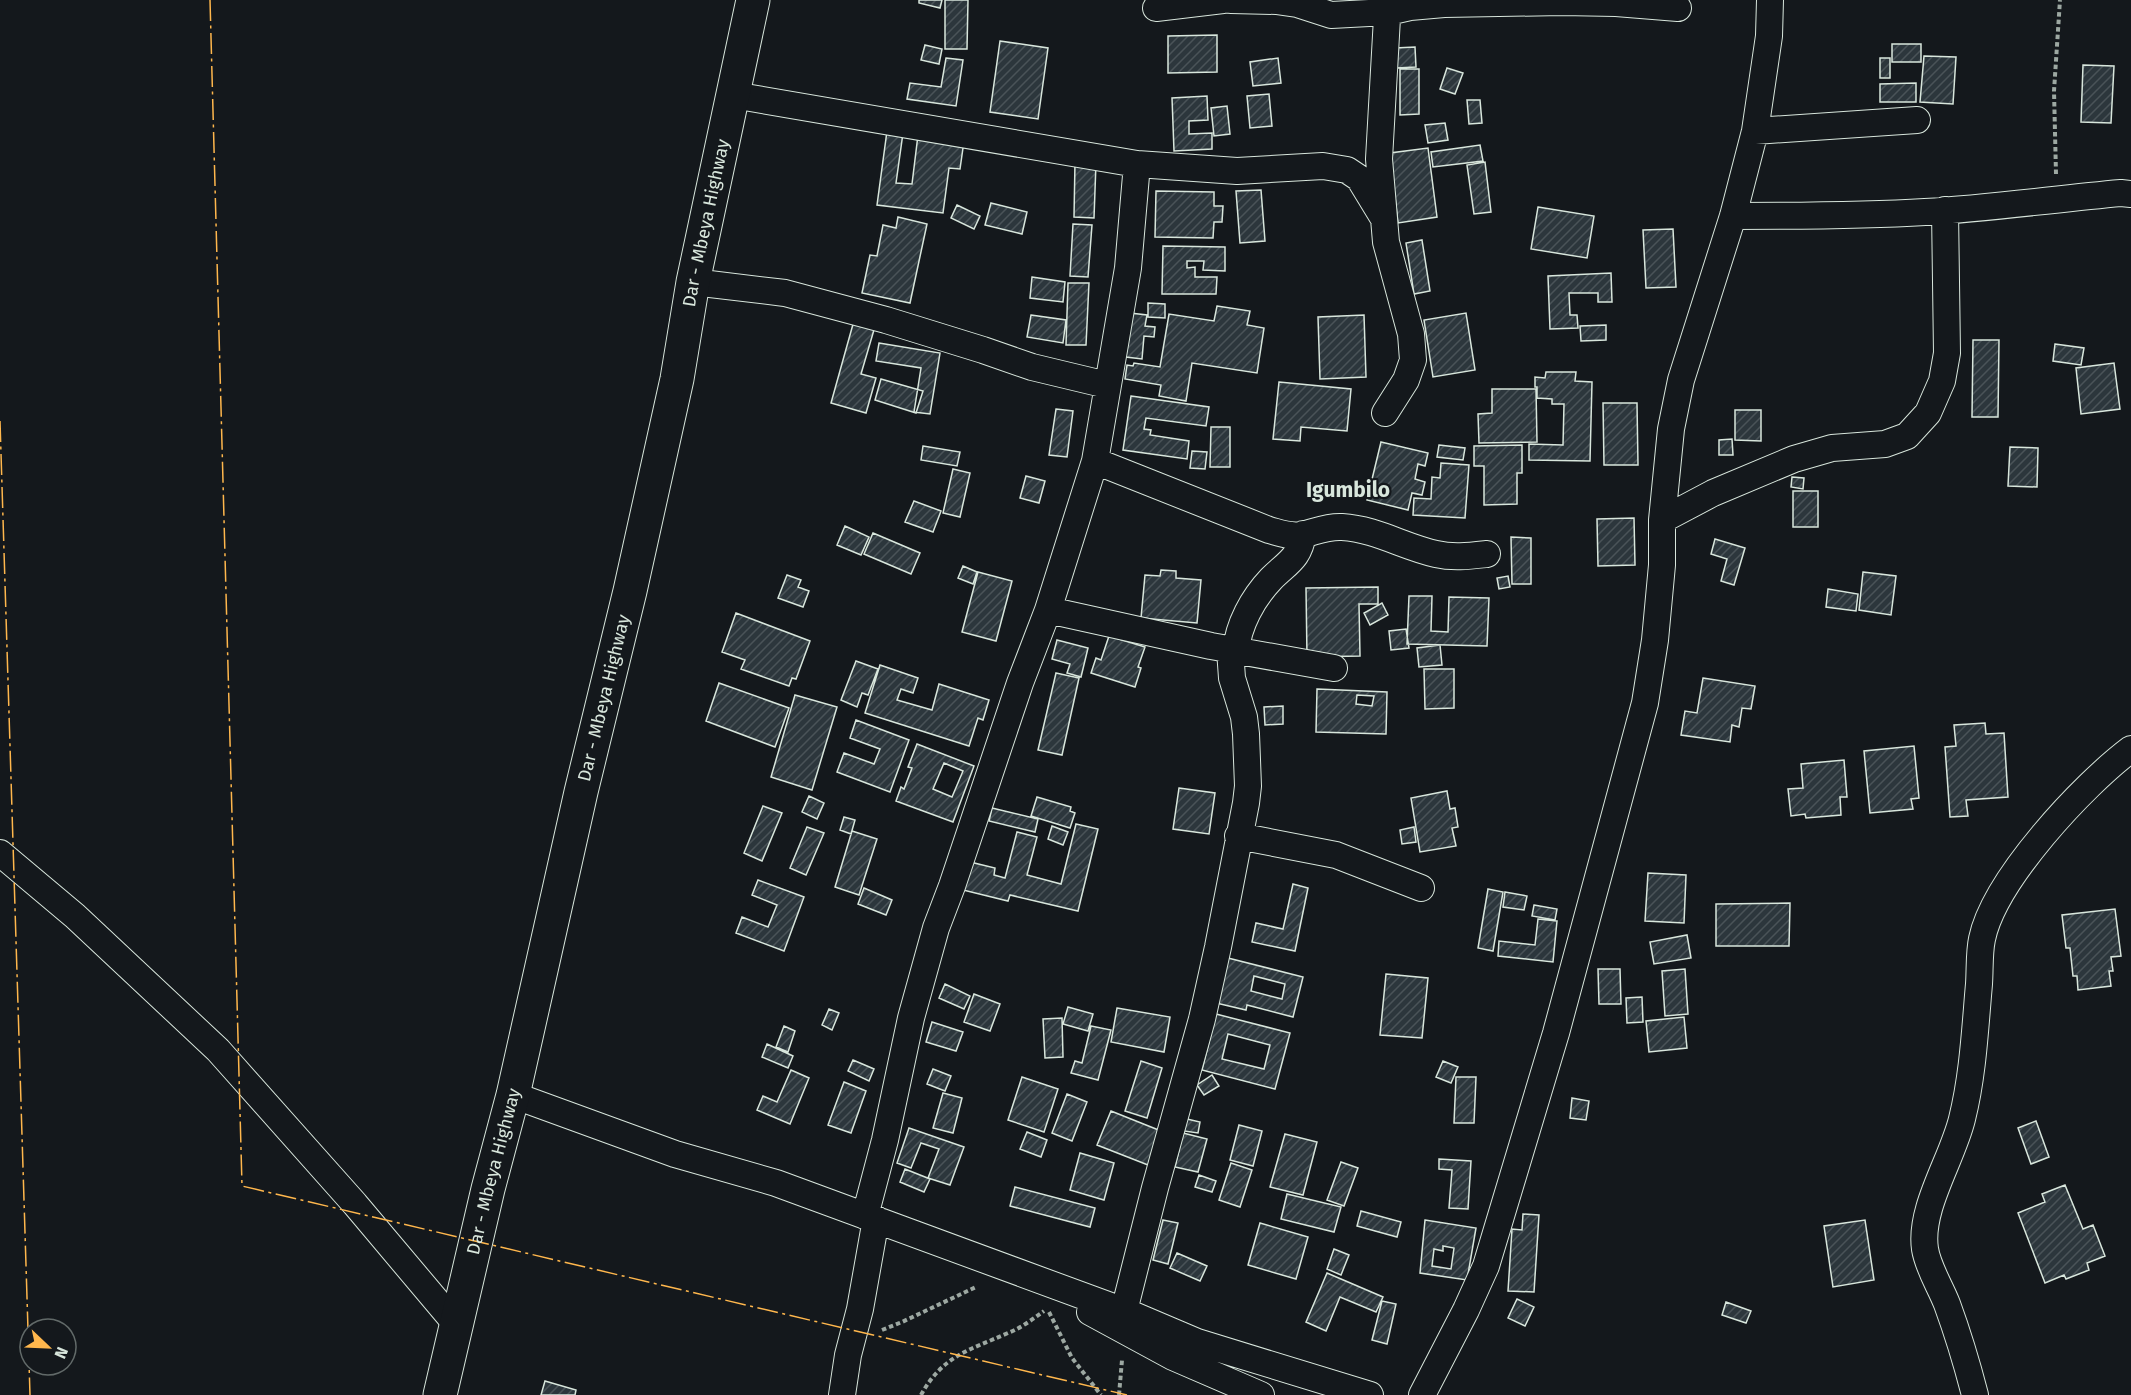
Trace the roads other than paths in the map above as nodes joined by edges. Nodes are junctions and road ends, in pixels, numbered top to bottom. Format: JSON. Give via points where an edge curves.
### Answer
{"nodes":[{"id":1,"x":753,"y":0,"type":"edge"},
{"id":2,"x":1223,"y":0,"type":"edge"},
{"id":3,"x":1231,"y":0,"type":"edge"},
{"id":4,"x":1770,"y":0,"type":"edge"},
{"id":5,"x":1388,"y":6,"type":"edge"},
{"id":6,"x":1156,"y":8,"type":"dead end"},
{"id":7,"x":1678,"y":8,"type":"dead end"},
{"id":8,"x":733,"y":95,"type":"junction"},
{"id":9,"x":1917,"y":120,"type":"dead end"},
{"id":10,"x":1755,"y":131,"type":"junction"},
{"id":11,"x":1137,"y":164,"type":"junction"},
{"id":12,"x":2131,"y":194,"type":"edge"},
{"id":13,"x":1945,"y":210,"type":"junction"},
{"id":14,"x":1733,"y":216,"type":"junction"},
{"id":15,"x":1384,"y":219,"type":"junction"},
{"id":16,"x":693,"y":282,"type":"junction"},
{"id":17,"x":1107,"y":385,"type":"junction"},
{"id":18,"x":1385,"y":413,"type":"dead end"},
{"id":19,"x":1095,"y":461,"type":"junction"},
{"id":20,"x":1662,"y":520,"type":"junction"},
{"id":21,"x":1303,"y":534,"type":"junction"},
{"id":22,"x":1487,"y":554,"type":"dead end"},
{"id":23,"x":1048,"y":610,"type":"junction"},
{"id":24,"x":1233,"y":650,"type":"junction"},
{"id":25,"x":1334,"y":668,"type":"dead end"},
{"id":26,"x":2131,"y":749,"type":"edge"},
{"id":27,"x":1239,"y":837,"type":"junction"},
{"id":28,"x":0,"y":853,"type":"edge"},
{"id":29,"x":1421,"y":888,"type":"dead end"},
{"id":30,"x":513,"y":1095,"type":"junction"},
{"id":31,"x":870,"y":1217,"type":"junction"},
{"id":32,"x":1048,"y":1282,"type":"junction"},
{"id":33,"x":1124,"y":1311,"type":"junction"},
{"id":34,"x":456,"y":1324,"type":"junction"},
{"id":35,"x":440,"y":1395,"type":"edge"},
{"id":36,"x":842,"y":1395,"type":"edge"},
{"id":37,"x":1261,"y":1395,"type":"edge"},
{"id":38,"x":1370,"y":1395,"type":"edge"},
{"id":39,"x":1422,"y":1395,"type":"edge"},
{"id":40,"x":1975,"y":1395,"type":"edge"}],
"edges":[{"from":1,"to":8,"type":"highway","name":"Dar - Mbeya Highway"},
{"from":2,"to":6,"type":"street"},
{"from":3,"to":5,"type":"street","via":[[1297,4],[1331,15]]},
{"from":4,"to":10,"type":"street","via":[[1769,36]]},
{"from":5,"to":7,"type":"street","via":[[1562,2]]},
{"from":5,"to":15,"type":"street","via":[[1379,159]]},
{"from":8,"to":11,"type":"street"},
{"from":8,"to":16,"type":"highway","name":"Dar - Mbeya Highway"},
{"from":9,"to":10,"type":"street"},
{"from":10,"to":14,"type":"street"},
{"from":11,"to":15,"type":"street","via":[[1237,171],[1323,166],[1347,170],[1359,178]]},
{"from":11,"to":17,"type":"street","via":[[1128,268]]},
{"from":12,"to":13,"type":"street"},
{"from":13,"to":14,"type":"street"},
{"from":13,"to":20,"type":"street","via":[[1947,352],[1942,381],[1928,413],[1907,435],[1885,444],[1832,448],[1794,459]]},
{"from":14,"to":20,"type":"street","via":[[1680,380]]},
{"from":15,"to":18,"type":"street","via":[[1391,266],[1411,334],[1413,360],[1406,380]]},
{"from":16,"to":17,"type":"street","via":[[785,293],[886,320],[1032,367]]},
{"from":16,"to":30,"type":"highway","name":"Dar - Mbeya Highway","via":[[675,390]]},
{"from":17,"to":19,"type":"street"},
{"from":19,"to":21,"type":"street","via":[[1269,530]]},
{"from":19,"to":23,"type":"street"},
{"from":20,"to":39,"type":"street","via":[[1662,565],[1645,703],[1560,1021],[1486,1266]]},
{"from":21,"to":22,"type":"street","via":[[1342,527],[1366,530],[1437,555],[1458,558]]},
{"from":21,"to":24,"type":"street","via":[[1298,554],[1272,578],[1254,604]]},
{"from":23,"to":24,"type":"street"},
{"from":23,"to":31,"type":"street","via":[[929,949]]},
{"from":24,"to":25,"type":"street"},
{"from":24,"to":27,"type":"street","via":[[1232,678],[1244,717],[1248,786]]},
{"from":26,"to":40,"type":"street","via":[[2107,767],[2045,834],[2001,891],[1981,942],[1967,1100],[1957,1140],[1924,1223],[1930,1267],[1955,1327]]},
{"from":27,"to":29,"type":"street","via":[[1336,855]]},
{"from":27,"to":33,"type":"street","via":[[1202,1019]]},
{"from":28,"to":34,"type":"street","via":[[75,916],[219,1050]]},
{"from":30,"to":31,"type":"street","via":[[675,1154],[776,1183]]},
{"from":30,"to":34,"type":"highway","name":"Dar - Mbeya Highway"},
{"from":31,"to":32,"type":"street"},
{"from":31,"to":36,"type":"street","via":[[860,1310]]},
{"from":32,"to":33,"type":"street"},
{"from":32,"to":37,"type":"street","via":[[1059,1303],[1098,1317],[1173,1357]]},
{"from":33,"to":38,"type":"street","via":[[1197,1342]]},
{"from":34,"to":35,"type":"highway","name":"Dar - Mbeya Highway"}]}
